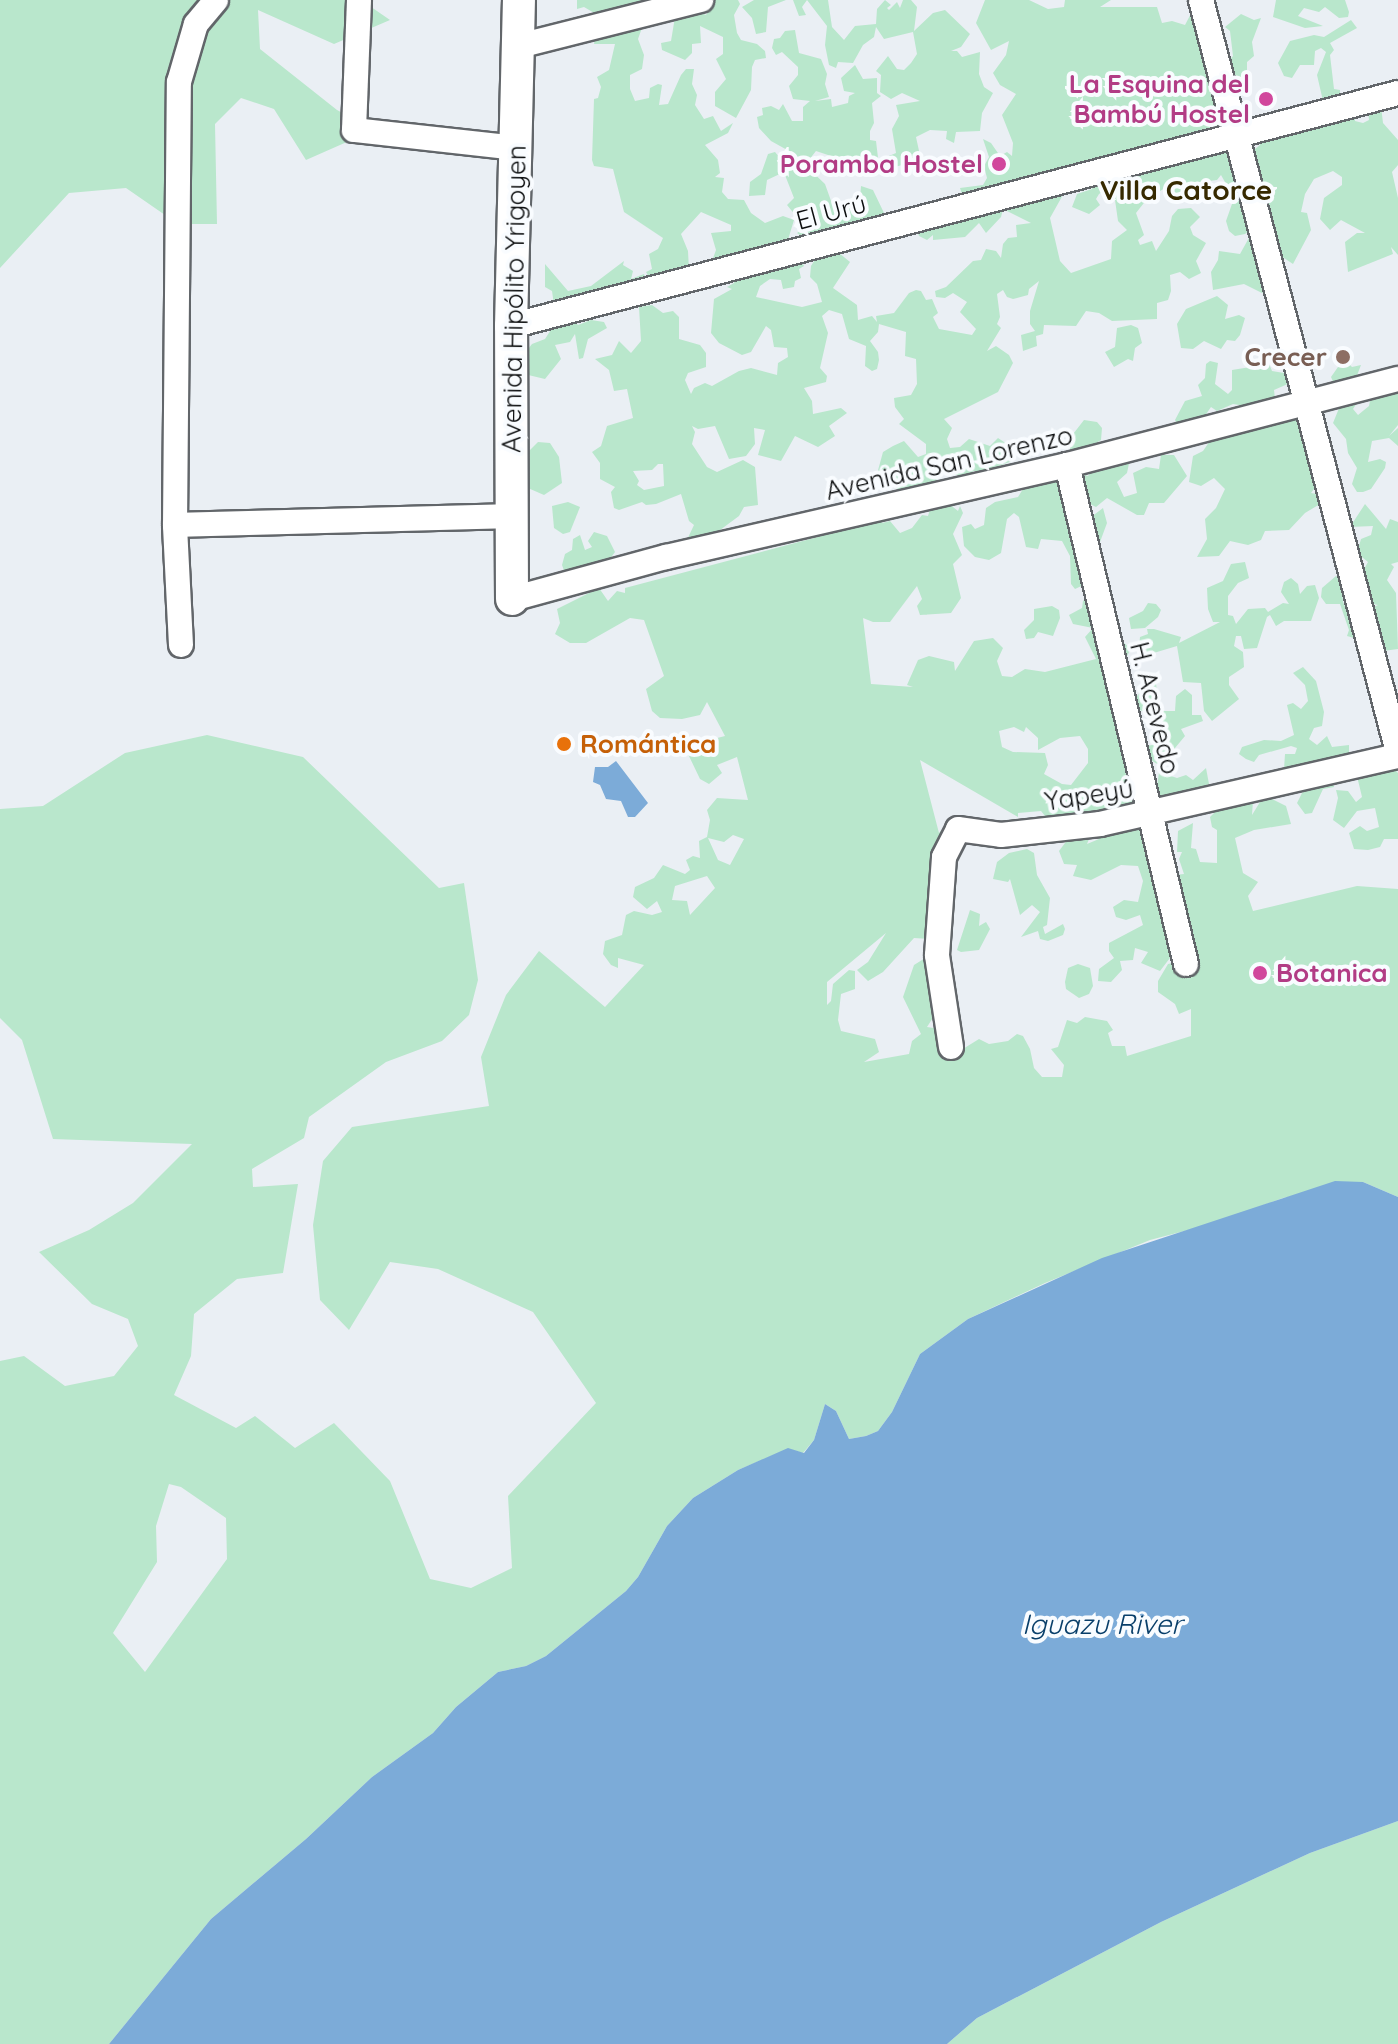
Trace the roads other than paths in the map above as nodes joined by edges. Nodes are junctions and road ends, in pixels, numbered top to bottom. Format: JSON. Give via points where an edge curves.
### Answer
{"nodes":[{"id":1,"x":216,"y":0,"type":"edge"},
{"id":2,"x":359,"y":0,"type":"edge"},
{"id":3,"x":519,"y":0,"type":"edge"},
{"id":4,"x":701,"y":0,"type":"edge"},
{"id":5,"x":1201,"y":0,"type":"edge"},
{"id":6,"x":519,"y":46,"type":"junction"},
{"id":7,"x":1398,"y":93,"type":"edge"},
{"id":8,"x":1237,"y":133,"type":"junction"},
{"id":9,"x":516,"y":148,"type":"junction"},
{"id":10,"x":511,"y":326,"type":"junction"},
{"id":11,"x":1398,"y":379,"type":"edge"},
{"id":12,"x":1308,"y":402,"type":"junction"},
{"id":13,"x":1067,"y":465,"type":"junction"},
{"id":14,"x":512,"y":516,"type":"junction"},
{"id":15,"x":175,"y":525,"type":"junction"},
{"id":16,"x":512,"y":599,"type":"joint"},
{"id":17,"x":181,"y":645,"type":"dead end"},
{"id":18,"x":1398,"y":754,"type":"edge"},
{"id":19,"x":1151,"y":814,"type":"junction"},
{"id":20,"x":1186,"y":964,"type":"dead end"},
{"id":21,"x":951,"y":1047,"type":"dead end"}],
"edges":[{"from":1,"to":15,"type":"street","via":[[196,24],[179,82]]},
{"from":2,"to":9,"type":"street","via":[[354,130]]},
{"from":3,"to":6,"type":"main road","name":"Avenida Hipólito Yrigoyen"},
{"from":4,"to":6,"type":"street"},
{"from":5,"to":8,"type":"street"},
{"from":6,"to":9,"type":"main road","name":"Avenida Hipólito Yrigoyen"},
{"from":7,"to":8,"type":"street","name":"El Urú"},
{"from":8,"to":10,"type":"street","name":"El Urú"},
{"from":8,"to":12,"type":"street"},
{"from":9,"to":10,"type":"main road","name":"Avenida Hipólito Yrigoyen"},
{"from":10,"to":14,"type":"main road","name":"Avenida Hipólito Yrigoyen"},
{"from":11,"to":12,"type":"street","name":"Avenida San Lorenzo"},
{"from":12,"to":13,"type":"street","name":"Avenida San Lorenzo"},
{"from":12,"to":18,"type":"street"},
{"from":13,"to":16,"type":"street","name":"Avenida San Lorenzo","via":[[666,557]]},
{"from":13,"to":19,"type":"street","name":"H. Acevedo"},
{"from":14,"to":15,"type":"street"},
{"from":14,"to":16,"type":"main road","name":"Avenida Hipólito Yrigoyen"},
{"from":15,"to":17,"type":"street"},
{"from":18,"to":19,"type":"street","name":"Yapeyú"},
{"from":19,"to":20,"type":"street","name":"H. Acevedo"},
{"from":19,"to":21,"type":"street","name":"Yapeyú","via":[[1001,835],[958,829],[944,857],[937,955]]}]}
